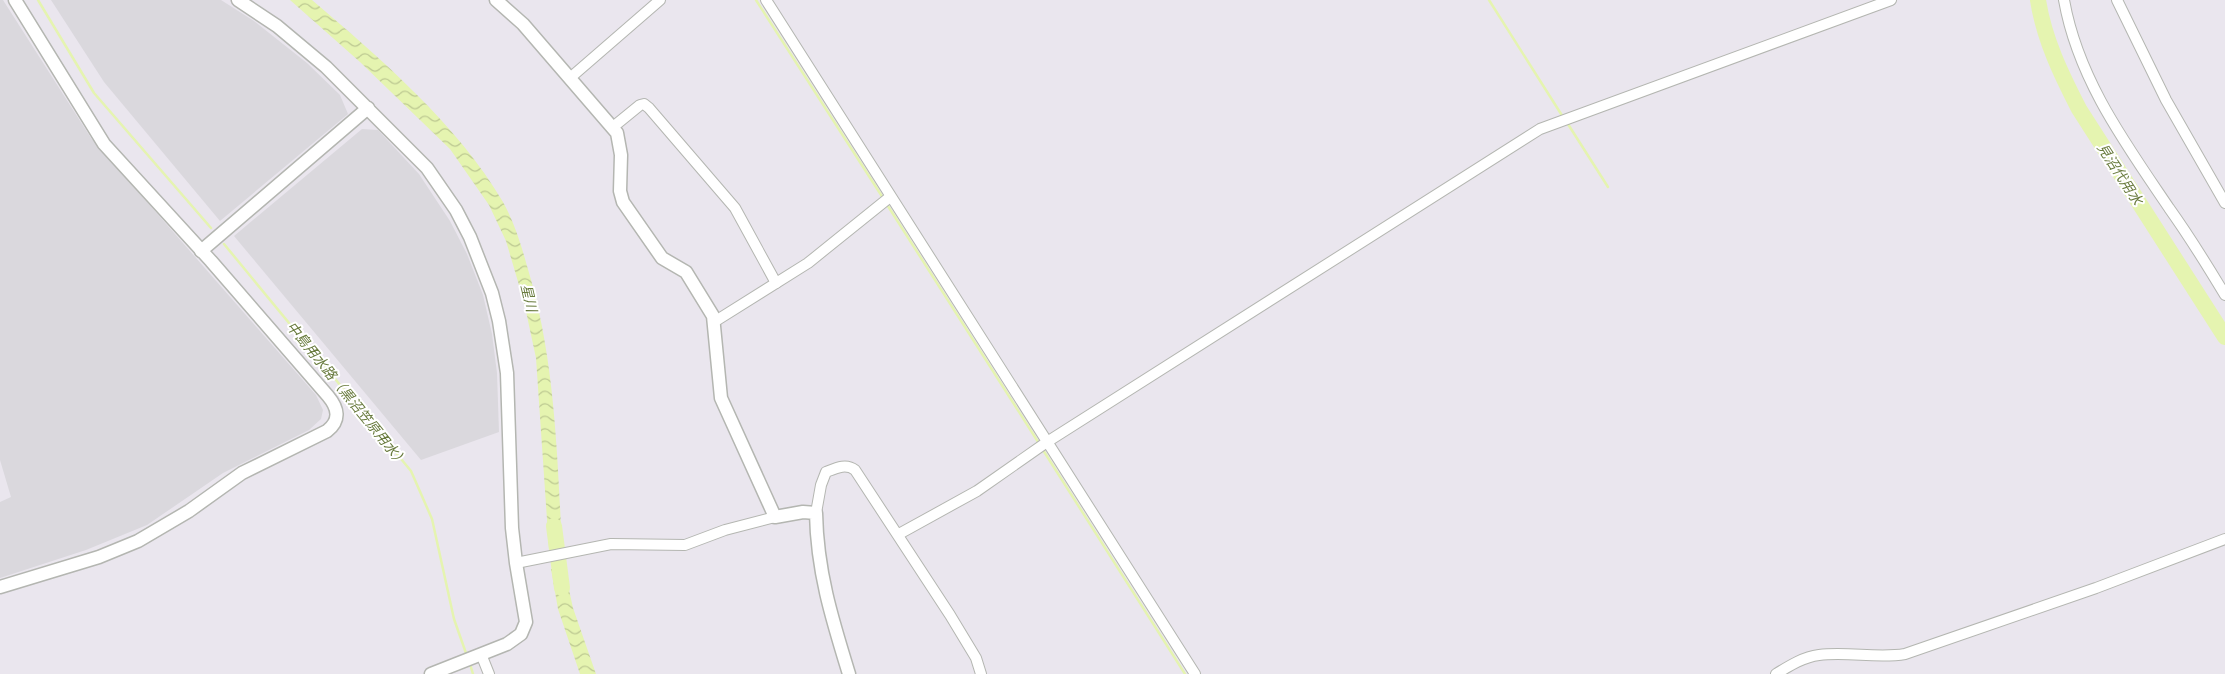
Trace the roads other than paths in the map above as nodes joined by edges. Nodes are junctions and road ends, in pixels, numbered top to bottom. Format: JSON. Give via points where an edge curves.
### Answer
{"nodes":[{"id":1,"x":15,"y":0,"type":"edge"},
{"id":2,"x":238,"y":0,"type":"edge"},
{"id":3,"x":496,"y":0,"type":"edge"},
{"id":4,"x":660,"y":0,"type":"edge"},
{"id":5,"x":766,"y":0,"type":"edge"},
{"id":6,"x":1891,"y":0,"type":"edge"},
{"id":7,"x":2064,"y":0,"type":"edge"},
{"id":8,"x":2117,"y":0,"type":"edge"},
{"id":9,"x":570,"y":78,"type":"junction"},
{"id":10,"x":368,"y":108,"type":"junction"},
{"id":11,"x":613,"y":127,"type":"junction"},
{"id":12,"x":890,"y":197,"type":"junction"},
{"id":13,"x":2225,"y":203,"type":"edge"},
{"id":14,"x":201,"y":251,"type":"junction"},
{"id":15,"x":776,"y":283,"type":"junction"},
{"id":16,"x":2225,"y":294,"type":"edge"},
{"id":17,"x":714,"y":322,"type":"junction"},
{"id":18,"x":1047,"y":442,"type":"junction"},
{"id":19,"x":816,"y":513,"type":"junction"},
{"id":20,"x":775,"y":517,"type":"junction"},
{"id":21,"x":899,"y":534,"type":"junction"},
{"id":22,"x":2225,"y":539,"type":"edge"},
{"id":23,"x":516,"y":563,"type":"junction"},
{"id":24,"x":0,"y":588,"type":"edge"},
{"id":25,"x":473,"y":657,"type":"junction"},
{"id":26,"x":431,"y":674,"type":"edge"},
{"id":27,"x":489,"y":674,"type":"edge"},
{"id":28,"x":849,"y":674,"type":"edge"},
{"id":29,"x":981,"y":674,"type":"edge"},
{"id":30,"x":1195,"y":674,"type":"edge"},
{"id":31,"x":1776,"y":674,"type":"edge"}],
"edges":[{"from":1,"to":14,"type":"street","via":[[104,144]]},
{"from":2,"to":10,"type":"street","via":[[302,45]]},
{"from":3,"to":9,"type":"street","via":[[516,17]]},
{"from":4,"to":9,"type":"street"},
{"from":5,"to":12,"type":"street"},
{"from":6,"to":18,"type":"street","via":[[1540,129]]},
{"from":7,"to":16,"type":"street","via":[[2070,32],[2096,94],[2122,139]]},
{"from":8,"to":13,"type":"street","via":[[2166,100]]},
{"from":9,"to":11,"type":"street"},
{"from":10,"to":14,"type":"street"},
{"from":10,"to":23,"type":"street","via":[[413,152],[446,195],[470,238],[492,293],[507,373],[510,501]]},
{"from":11,"to":15,"type":"street","via":[[640,105],[649,108],[735,208]]},
{"from":11,"to":17,"type":"street","via":[[620,142],[620,191],[626,208],[662,258],[686,272]]},
{"from":12,"to":15,"type":"street","via":[[808,263]]},
{"from":12,"to":18,"type":"street"},
{"from":14,"to":24,"type":"street","via":[[334,403],[336,422],[327,431],[242,474],[138,541],[99,557]]},
{"from":15,"to":17,"type":"street"},
{"from":17,"to":20,"type":"street","via":[[721,398]]},
{"from":18,"to":21,"type":"street","via":[[977,491]]},
{"from":18,"to":30,"type":"street"},
{"from":19,"to":20,"type":"street"},
{"from":19,"to":21,"type":"street","via":[[826,472],[849,466],[864,480]]},
{"from":19,"to":28,"type":"street","via":[[824,590]]},
{"from":20,"to":23,"type":"street","via":[[725,530],[686,545],[610,544]]},
{"from":21,"to":29,"type":"street","via":[[976,658]]},
{"from":22,"to":31,"type":"street","via":[[1905,654],[1888,657],[1819,655],[1796,662]]},
{"from":23,"to":25,"type":"street","via":[[526,622],[524,628],[516,639]]},
{"from":25,"to":26,"type":"street"},
{"from":25,"to":27,"type":"street"}]}
